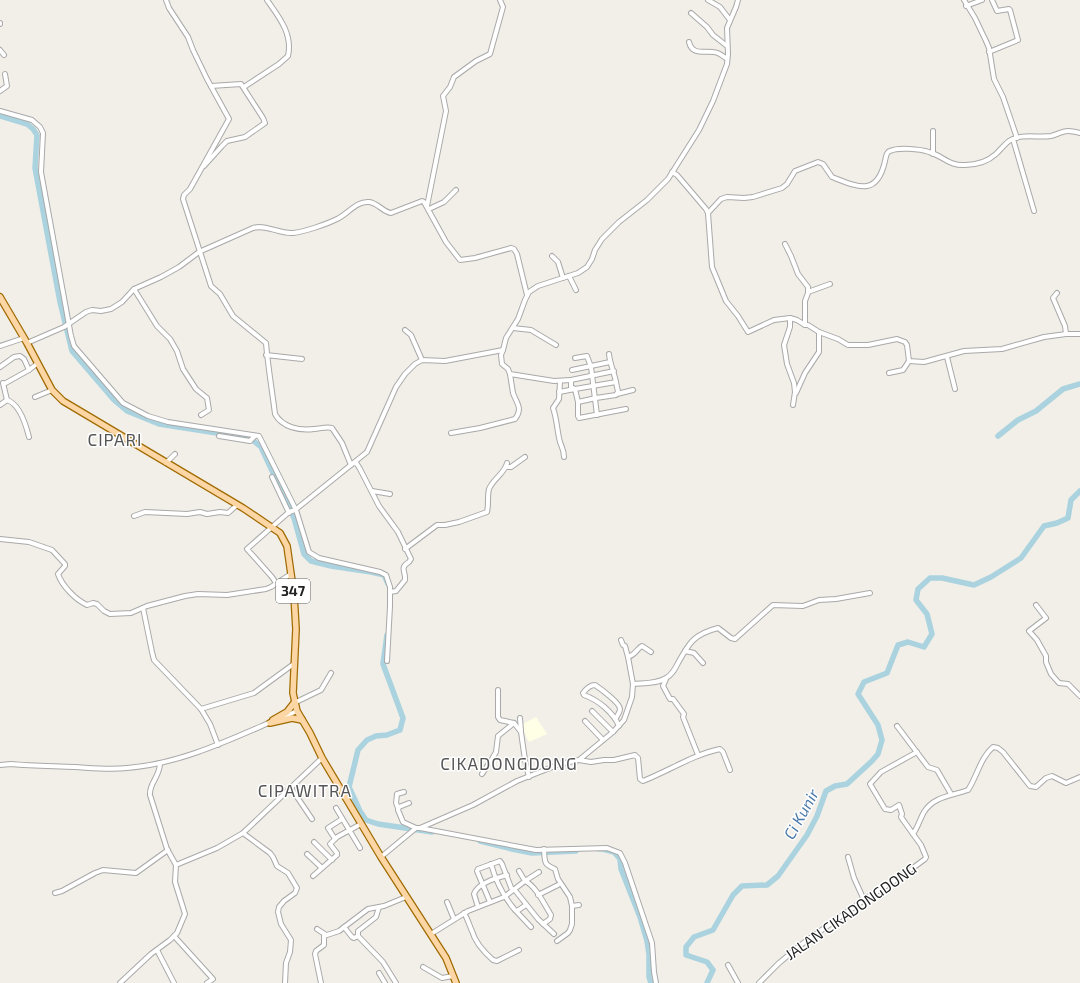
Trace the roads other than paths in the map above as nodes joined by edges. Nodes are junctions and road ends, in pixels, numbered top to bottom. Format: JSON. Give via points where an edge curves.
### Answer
{"nodes":[{"id":1,"x":166,"y":0,"type":"edge"},
{"id":2,"x":267,"y":0,"type":"edge"},
{"id":3,"x":500,"y":0,"type":"edge"},
{"id":4,"x":708,"y":0,"type":"edge"},
{"id":5,"x":738,"y":0,"type":"edge"},
{"id":6,"x":964,"y":0,"type":"edge"},
{"id":7,"x":982,"y":0,"type":"edge"},
{"id":8,"x":992,"y":0,"type":"edge"},
{"id":9,"x":966,"y":6,"type":"junction"},
{"id":10,"x":691,"y":13,"type":"dead end"},
{"id":11,"x":730,"y":20,"type":"junction"},
{"id":12,"x":689,"y":42,"type":"dead end"},
{"id":13,"x":727,"y":46,"type":"junction"},
{"id":14,"x":0,"y":50,"type":"edge"},
{"id":15,"x":990,"y":52,"type":"junction"},
{"id":16,"x":4,"y":56,"type":"dead end"},
{"id":17,"x":727,"y":59,"type":"junction"},
{"id":18,"x":5,"y":74,"type":"dead end"},
{"id":19,"x":211,"y":86,"type":"junction"},
{"id":20,"x":244,"y":87,"type":"junction"},
{"id":21,"x":0,"y":91,"type":"edge"},
{"id":22,"x":0,"y":111,"type":"edge"},
{"id":23,"x":933,"y":131,"type":"dead end"},
{"id":24,"x":1080,"y":133,"type":"edge"},
{"id":25,"x":1015,"y":139,"type":"junction"},
{"id":26,"x":933,"y":154,"type":"junction"},
{"id":27,"x":200,"y":170,"type":"junction"},
{"id":28,"x":672,"y":172,"type":"junction"},
{"id":29,"x":456,"y":190,"type":"dead end"},
{"id":30,"x":428,"y":208,"type":"junction"},
{"id":31,"x":1034,"y":211,"type":"dead end"},
{"id":32,"x":708,"y":213,"type":"junction"},
{"id":33,"x":784,"y":244,"type":"dead end"},
{"id":34,"x":200,"y":252,"type":"junction"},
{"id":35,"x":552,"y":256,"type":"dead end"},
{"id":36,"x":563,"y":278,"type":"junction"},
{"id":37,"x":570,"y":278,"type":"junction"},
{"id":38,"x":830,"y":284,"type":"dead end"},
{"id":39,"x":134,"y":289,"type":"junction"},
{"id":40,"x":576,"y":290,"type":"dead end"},
{"id":41,"x":808,"y":292,"type":"junction"},
{"id":42,"x":1057,"y":293,"type":"dead end"},
{"id":43,"x":527,"y":294,"type":"junction"},
{"id":44,"x":0,"y":297,"type":"edge"},
{"id":45,"x":790,"y":318,"type":"junction"},
{"id":46,"x":67,"y":325,"type":"junction"},
{"id":47,"x":805,"y":325,"type":"junction"},
{"id":48,"x":513,"y":328,"type":"junction"},
{"id":49,"x":405,"y":330,"type":"dead end"},
{"id":50,"x":819,"y":332,"type":"junction"},
{"id":51,"x":1066,"y":334,"type":"junction"},
{"id":52,"x":1080,"y":334,"type":"edge"},
{"id":53,"x":25,"y":340,"type":"junction"},
{"id":54,"x":556,"y":345,"type":"dead end"},
{"id":55,"x":0,"y":346,"type":"edge"},
{"id":56,"x":503,"y":350,"type":"junction"},
{"id":57,"x":609,"y":354,"type":"dead end"},
{"id":58,"x":266,"y":356,"type":"junction"},
{"id":59,"x":947,"y":357,"type":"junction"},
{"id":60,"x":302,"y":358,"type":"dead end"},
{"id":61,"x":575,"y":358,"type":"dead end"},
{"id":62,"x":422,"y":360,"type":"junction"},
{"id":63,"x":909,"y":361,"type":"junction"},
{"id":64,"x":610,"y":362,"type":"junction"},
{"id":65,"x":38,"y":363,"type":"junction"},
{"id":66,"x":0,"y":367,"type":"edge"},
{"id":67,"x":591,"y":367,"type":"junction"},
{"id":68,"x":30,"y":368,"type":"junction"},
{"id":69,"x":572,"y":370,"type":"dead end"},
{"id":70,"x":614,"y":371,"type":"junction"},
{"id":71,"x":888,"y":373,"type":"dead end"},
{"id":72,"x":510,"y":374,"type":"junction"},
{"id":73,"x":592,"y":376,"type":"junction"},
{"id":74,"x":570,"y":380,"type":"junction"},
{"id":75,"x":560,"y":382,"type":"junction"},
{"id":76,"x":616,"y":382,"type":"junction"},
{"id":77,"x":2,"y":383,"type":"edge"},
{"id":78,"x":593,"y":387,"type":"junction"},
{"id":79,"x":955,"y":389,"type":"dead end"},
{"id":80,"x":52,"y":390,"type":"junction"},
{"id":81,"x":575,"y":390,"type":"junction"},
{"id":82,"x":633,"y":390,"type":"dead end"},
{"id":83,"x":559,"y":392,"type":"junction"},
{"id":84,"x":617,"y":394,"type":"junction"},
{"id":85,"x":35,"y":397,"type":"dead end"},
{"id":86,"x":794,"y":397,"type":"junction"},
{"id":87,"x":596,"y":398,"type":"junction"},
{"id":88,"x":7,"y":400,"type":"junction"},
{"id":89,"x":578,"y":402,"type":"junction"},
{"id":90,"x":1,"y":404,"type":"edge"},
{"id":91,"x":793,"y":405,"type":"dead end"},
{"id":92,"x":626,"y":409,"type":"dead end"},
{"id":93,"x":201,"y":415,"type":"dead end"},
{"id":94,"x":597,"y":415,"type":"junction"},
{"id":95,"x":451,"y":433,"type":"dead end"},
{"id":96,"x":30,"y":436,"type":"dead end"},
{"id":97,"x":219,"y":436,"type":"dead end"},
{"id":98,"x":252,"y":439,"type":"junction"},
{"id":99,"x":175,"y":454,"type":"dead end"},
{"id":100,"x":525,"y":457,"type":"dead end"},
{"id":101,"x":564,"y":457,"type":"dead end"},
{"id":102,"x":166,"y":463,"type":"junction"},
{"id":103,"x":353,"y":464,"type":"junction"},
{"id":104,"x":272,"y":477,"type":"dead end"},
{"id":105,"x":372,"y":491,"type":"junction"},
{"id":106,"x":390,"y":494,"type":"dead end"},
{"id":107,"x":237,"y":504,"type":"junction"},
{"id":108,"x":295,"y":510,"type":"junction"},
{"id":109,"x":289,"y":512,"type":"junction"},
{"id":110,"x":134,"y":516,"type":"dead end"},
{"id":111,"x":273,"y":528,"type":"junction"},
{"id":112,"x":0,"y":539,"type":"edge"},
{"id":113,"x":405,"y":549,"type":"junction"},
{"id":114,"x":291,"y":574,"type":"junction"},
{"id":115,"x":276,"y":583,"type":"junction"},
{"id":116,"x":390,"y":592,"type":"junction"},
{"id":117,"x":870,"y":592,"type":"dead end"},
{"id":118,"x":1036,"y":605,"type":"dead end"},
{"id":119,"x":143,"y":608,"type":"junction"},
{"id":120,"x":621,"y":640,"type":"dead end"},
{"id":121,"x":685,"y":651,"type":"junction"},
{"id":122,"x":651,"y":652,"type":"dead end"},
{"id":123,"x":628,"y":657,"type":"junction"},
{"id":124,"x":387,"y":661,"type":"dead end"},
{"id":125,"x":295,"y":663,"type":"junction"},
{"id":126,"x":703,"y":663,"type":"dead end"},
{"id":127,"x":331,"y":673,"type":"dead end"},
{"id":128,"x":666,"y":679,"type":"junction"},
{"id":129,"x":633,"y":684,"type":"junction"},
{"id":130,"x":498,"y":690,"type":"dead end"},
{"id":131,"x":1080,"y":696,"type":"edge"},
{"id":132,"x":294,"y":703,"type":"junction"},
{"id":133,"x":201,"y":709,"type":"junction"},
{"id":134,"x":297,"y":711,"type":"junction"},
{"id":135,"x":592,"y":711,"type":"dead end"},
{"id":136,"x":520,"y":718,"type":"dead end"},
{"id":137,"x":616,"y":718,"type":"junction"},
{"id":138,"x":302,"y":720,"type":"junction"},
{"id":139,"x":585,"y":721,"type":"dead end"},
{"id":140,"x":270,"y":723,"type":"junction"},
{"id":141,"x":514,"y":723,"type":"junction"},
{"id":142,"x":619,"y":726,"type":"junction"},
{"id":143,"x":897,"y":726,"type":"dead end"},
{"id":144,"x":521,"y":732,"type":"junction"},
{"id":145,"x":613,"y":732,"type":"junction"},
{"id":146,"x":603,"y":740,"type":"junction"},
{"id":147,"x":218,"y":745,"type":"junction"},
{"id":148,"x":917,"y":752,"type":"junction"},
{"id":149,"x":698,"y":755,"type":"junction"},
{"id":150,"x":322,"y":758,"type":"junction"},
{"id":151,"x":579,"y":760,"type":"junction"},
{"id":152,"x":160,"y":763,"type":"junction"},
{"id":153,"x":0,"y":765,"type":"edge"},
{"id":154,"x":730,"y":770,"type":"dead end"},
{"id":155,"x":482,"y":774,"type":"dead end"},
{"id":156,"x":529,"y":777,"type":"junction"},
{"id":157,"x":1080,"y":777,"type":"edge"},
{"id":158,"x":291,"y":788,"type":"junction"},
{"id":159,"x":404,"y":792,"type":"dead end"},
{"id":160,"x":951,"y":794,"type":"junction"},
{"id":161,"x":409,"y":803,"type":"dead end"},
{"id":162,"x":336,"y":808,"type":"dead end"},
{"id":163,"x":398,"y":808,"type":"junction"},
{"id":164,"x":312,"y":819,"type":"dead end"},
{"id":165,"x":342,"y":819,"type":"junction"},
{"id":166,"x":361,"y":824,"type":"junction"},
{"id":167,"x":416,"y":829,"type":"junction"},
{"id":168,"x":349,"y":830,"type":"junction"},
{"id":169,"x":243,"y":833,"type":"junction"},
{"id":170,"x":913,"y":834,"type":"junction"},
{"id":171,"x":335,"y":839,"type":"junction"},
{"id":172,"x":314,"y":842,"type":"dead end"},
{"id":173,"x":330,"y":844,"type":"junction"},
{"id":174,"x":360,"y":848,"type":"dead end"},
{"id":175,"x":168,"y":850,"type":"junction"},
{"id":176,"x":323,"y":850,"type":"junction"},
{"id":177,"x":544,"y":852,"type":"junction"},
{"id":178,"x":307,"y":854,"type":"dead end"},
{"id":179,"x":848,"y":857,"type":"dead end"},
{"id":180,"x":381,"y":858,"type":"junction"},
{"id":181,"x":332,"y":860,"type":"junction"},
{"id":182,"x":491,"y":864,"type":"junction"},
{"id":183,"x":176,"y":865,"type":"junction"},
{"id":184,"x":322,"y":868,"type":"junction"},
{"id":185,"x":519,"y":871,"type":"dead end"},
{"id":186,"x":539,"y":872,"type":"dead end"},
{"id":187,"x":506,"y":875,"type":"junction"},
{"id":188,"x":313,"y":876,"type":"dead end"},
{"id":189,"x":495,"y":878,"type":"junction"},
{"id":190,"x":525,"y":881,"type":"junction"},
{"id":191,"x":482,"y":885,"type":"junction"},
{"id":192,"x":558,"y":885,"type":"dead end"},
{"id":193,"x":513,"y":890,"type":"junction"},
{"id":194,"x":55,"y":893,"type":"dead end"},
{"id":195,"x":538,"y":895,"type":"junction"},
{"id":196,"x":406,"y":897,"type":"junction"},
{"id":197,"x":504,"y":897,"type":"junction"},
{"id":198,"x":864,"y":900,"type":"junction"},
{"id":199,"x":447,"y":902,"type":"dead end"},
{"id":200,"x":490,"y":902,"type":"junction"},
{"id":201,"x":526,"y":905,"type":"junction"},
{"id":202,"x":579,"y":905,"type":"dead end"},
{"id":203,"x":572,"y":906,"type":"junction"},
{"id":204,"x":379,"y":907,"type":"junction"},
{"id":205,"x":478,"y":907,"type":"junction"},
{"id":206,"x":516,"y":911,"type":"junction"},
{"id":207,"x":464,"y":913,"type":"junction"},
{"id":208,"x":454,"y":919,"type":"junction"},
{"id":209,"x":543,"y":924,"type":"junction"},
{"id":210,"x":531,"y":926,"type":"dead end"},
{"id":211,"x":344,"y":927,"type":"junction"},
{"id":212,"x":317,"y":929,"type":"dead end"},
{"id":213,"x":430,"y":934,"type":"junction"},
{"id":214,"x":554,"y":934,"type":"dead end"},
{"id":215,"x":326,"y":935,"type":"junction"},
{"id":216,"x":174,"y":936,"type":"junction"},
{"id":217,"x":358,"y":936,"type":"junction"},
{"id":218,"x":557,"y":941,"type":"dead end"},
{"id":219,"x":157,"y":950,"type":"junction"},
{"id":220,"x":519,"y":950,"type":"dead end"},
{"id":221,"x":728,"y":964,"type":"dead end"},
{"id":222,"x":423,"y":966,"type":"dead end"},
{"id":223,"x":380,"y":973,"type":"dead end"},
{"id":224,"x":453,"y":976,"type":"junction"},
{"id":225,"x":120,"y":983,"type":"edge"},
{"id":226,"x":174,"y":983,"type":"edge"},
{"id":227,"x":207,"y":983,"type":"edge"},
{"id":228,"x":285,"y":983,"type":"edge"},
{"id":229,"x":321,"y":983,"type":"edge"},
{"id":230,"x":386,"y":983,"type":"edge"},
{"id":231,"x":396,"y":983,"type":"edge"},
{"id":232,"x":456,"y":983,"type":"edge"},
{"id":233,"x":656,"y":983,"type":"edge"},
{"id":234,"x":738,"y":983,"type":"edge"},
{"id":235,"x":759,"y":983,"type":"edge"}],
"edges":[{"from":1,"to":19,"type":"street","via":[[188,37]]},
{"from":2,"to":20,"type":"street","via":[[286,29],[289,39],[288,56]]},
{"from":3,"to":30,"type":"street","via":[[503,7],[490,54],[454,77],[444,95],[446,111]]},
{"from":4,"to":11,"type":"street","via":[[720,7]]},
{"from":5,"to":11,"type":"street"},
{"from":6,"to":9,"type":"street"},
{"from":7,"to":9,"type":"street"},
{"from":8,"to":15,"type":"street","via":[[997,11],[1010,9],[1018,40]]},
{"from":9,"to":15,"type":"street","via":[[981,29]]},
{"from":10,"to":13,"type":"street","via":[[713,36]]},
{"from":11,"to":13,"type":"street","via":[[727,28]]},
{"from":12,"to":17,"type":"street","via":[[697,52],[721,54]]},
{"from":13,"to":17,"type":"street"},
{"from":14,"to":16,"type":"street"},
{"from":15,"to":25,"type":"street","via":[[994,79],[1003,97]]},
{"from":17,"to":28,"type":"street","via":[[713,101],[699,130]]},
{"from":18,"to":21,"type":"street","via":[[7,86]]},
{"from":19,"to":20,"type":"street","via":[[238,83]]},
{"from":19,"to":27,"type":"street","via":[[228,120]]},
{"from":20,"to":27,"type":"street","via":[[265,123],[245,137],[227,141]]},
{"from":22,"to":46,"type":"street","via":[[32,120],[44,133],[41,172]]},
{"from":23,"to":26,"type":"street"},
{"from":24,"to":25,"type":"street","via":[[1066,131],[1050,136]]},
{"from":25,"to":26,"type":"street","via":[[988,161],[979,164],[956,165]]},
{"from":25,"to":31,"type":"street"},
{"from":26,"to":32,"type":"street","via":[[928,151],[905,149],[889,151],[879,178],[863,187],[832,177],[823,164],[818,162],[795,171],[782,188],[753,197],[726,196]]},
{"from":27,"to":34,"type":"street","via":[[183,199]]},
{"from":28,"to":32,"type":"street"},
{"from":28,"to":37,"type":"street","via":[[665,183],[602,239],[587,267]]},
{"from":29,"to":30,"type":"street","via":[[444,202]]},
{"from":30,"to":34,"type":"street","via":[[422,201],[391,213],[374,203],[362,203],[336,220],[296,233],[258,227]]},
{"from":30,"to":43,"type":"street","via":[[446,242],[460,260],[514,249]]},
{"from":32,"to":45,"type":"street","via":[[712,267],[726,301],[747,331],[750,332],[774,320]]},
{"from":33,"to":41,"type":"street","via":[[808,287]]},
{"from":34,"to":39,"type":"street","via":[[161,278]]},
{"from":34,"to":58,"type":"street","via":[[213,288],[220,294],[233,316],[265,342]]},
{"from":35,"to":36,"type":"street","via":[[558,262]]},
{"from":36,"to":37,"type":"street"},
{"from":36,"to":43,"type":"street","via":[[538,286]]},
{"from":37,"to":40,"type":"street"},
{"from":38,"to":41,"type":"street"},
{"from":39,"to":46,"type":"street","via":[[111,309],[86,312]]},
{"from":39,"to":93,"type":"street","via":[[157,326],[170,339],[183,369],[196,389],[208,399],[208,410]]},
{"from":41,"to":47,"type":"street","via":[[805,301]]},
{"from":42,"to":51,"type":"street","via":[[1053,298]]},
{"from":43,"to":48,"type":"street"},
{"from":44,"to":53,"type":"main road","number":"347"},
{"from":45,"to":47,"type":"street"},
{"from":45,"to":86,"type":"street","via":[[784,345],[794,383]]},
{"from":46,"to":53,"type":"street"},
{"from":46,"to":98,"type":"street","via":[[74,346],[125,404],[157,419]]},
{"from":47,"to":50,"type":"street"},
{"from":48,"to":54,"type":"street","via":[[531,330]]},
{"from":48,"to":56,"type":"street","via":[[506,338]]},
{"from":49,"to":62,"type":"street","via":[[411,335]]},
{"from":50,"to":63,"type":"street","via":[[854,346],[901,340],[907,345]]},
{"from":50,"to":86,"type":"street","via":[[819,353],[805,373]]},
{"from":51,"to":52,"type":"street"},
{"from":51,"to":59,"type":"street","via":[[1044,337],[1002,349],[964,351]]},
{"from":53,"to":55,"type":"street"},
{"from":53,"to":65,"type":"main road","number":"347"},
{"from":56,"to":62,"type":"street","via":[[445,361]]},
{"from":56,"to":72,"type":"street","via":[[502,364]]},
{"from":57,"to":64,"type":"street"},
{"from":58,"to":60,"type":"street"},
{"from":58,"to":103,"type":"street","via":[[276,416],[292,428],[332,428]]},
{"from":59,"to":63,"type":"street","via":[[924,362]]},
{"from":59,"to":79,"type":"street"},
{"from":61,"to":67,"type":"street","via":[[587,356]]},
{"from":62,"to":103,"type":"street","via":[[398,383],[370,449]]},
{"from":63,"to":71,"type":"street","via":[[903,370]]},
{"from":64,"to":67,"type":"street"},
{"from":64,"to":70,"type":"street"},
{"from":65,"to":68,"type":"street"},
{"from":65,"to":80,"type":"main road","number":"347"},
{"from":66,"to":68,"type":"street","via":[[17,356]]},
{"from":67,"to":69,"type":"street"},
{"from":67,"to":73,"type":"street"},
{"from":68,"to":77,"type":"street"},
{"from":70,"to":73,"type":"street"},
{"from":70,"to":76,"type":"street"},
{"from":72,"to":75,"type":"street"},
{"from":72,"to":95,"type":"street","via":[[519,413],[515,419]]},
{"from":73,"to":74,"type":"street"},
{"from":73,"to":78,"type":"street"},
{"from":74,"to":75,"type":"street"},
{"from":74,"to":81,"type":"street","via":[[571,387]]},
{"from":75,"to":83,"type":"street"},
{"from":76,"to":78,"type":"street"},
{"from":76,"to":84,"type":"street"},
{"from":77,"to":88,"type":"street"},
{"from":78,"to":81,"type":"street"},
{"from":78,"to":87,"type":"street"},
{"from":80,"to":85,"type":"street"},
{"from":80,"to":102,"type":"main road","number":"347","via":[[70,407]]},
{"from":81,"to":83,"type":"street"},
{"from":81,"to":89,"type":"street"},
{"from":82,"to":84,"type":"street"},
{"from":83,"to":101,"type":"street","via":[[559,399],[553,408]]},
{"from":84,"to":87,"type":"street"},
{"from":86,"to":91,"type":"street"},
{"from":87,"to":89,"type":"street"},
{"from":87,"to":94,"type":"street"},
{"from":88,"to":90,"type":"street"},
{"from":88,"to":96,"type":"street","via":[[11,401],[22,415]]},
{"from":89,"to":94,"type":"street","via":[[578,418]]},
{"from":92,"to":94,"type":"street"},
{"from":97,"to":98,"type":"street"},
{"from":98,"to":108,"type":"street","via":[[259,436]]},
{"from":99,"to":102,"type":"street"},
{"from":100,"to":113,"type":"street","via":[[511,467],[507,465],[493,482],[489,489],[486,512],[459,522],[438,525]]},
{"from":102,"to":107,"type":"main road","number":"347"},
{"from":103,"to":105,"type":"street","via":[[357,464]]},
{"from":103,"to":108,"type":"street"},
{"from":104,"to":109,"type":"street"},
{"from":105,"to":106,"type":"street"},
{"from":105,"to":113,"type":"street","via":[[379,506],[398,532]]},
{"from":107,"to":110,"type":"street","via":[[228,513],[145,512]]},
{"from":107,"to":111,"type":"main road","number":"347"},
{"from":108,"to":109,"type":"street"},
{"from":108,"to":116,"type":"street","via":[[311,554],[383,573],[387,577]]},
{"from":109,"to":111,"type":"street"},
{"from":111,"to":114,"type":"main road","number":"347","via":[[287,546]]},
{"from":111,"to":115,"type":"street","via":[[247,550]]},
{"from":112,"to":119,"type":"street","via":[[29,542],[55,552],[65,564],[58,573],[59,577],[76,597],[86,604],[97,604],[110,614]]},
{"from":113,"to":116,"type":"street","via":[[411,560],[404,567],[405,580],[396,591]]},
{"from":114,"to":115,"type":"street"},
{"from":114,"to":125,"type":"main road","number":"347","via":[[296,629]]},
{"from":115,"to":119,"type":"street","via":[[266,589],[227,596],[185,596]]},
{"from":116,"to":124,"type":"street"},
{"from":117,"to":121,"type":"street","via":[[816,600],[803,606],[774,605],[735,639],[730,638],[720,628],[716,628],[692,640]]},
{"from":118,"to":131,"type":"street","via":[[1046,618],[1029,631],[1045,655],[1052,675],[1059,683],[1068,684]]},
{"from":119,"to":133,"type":"street","via":[[154,660]]},
{"from":120,"to":123,"type":"street"},
{"from":121,"to":126,"type":"street","via":[[694,653]]},
{"from":121,"to":128,"type":"street","via":[[672,674]]},
{"from":122,"to":123,"type":"street","via":[[642,646]]},
{"from":123,"to":129,"type":"street"},
{"from":125,"to":132,"type":"main road","number":"347"},
{"from":125,"to":133,"type":"street","via":[[254,693]]},
{"from":127,"to":132,"type":"street","via":[[321,690]]},
{"from":128,"to":129,"type":"street"},
{"from":128,"to":149,"type":"street","via":[[663,686],[670,700],[673,699],[684,714],[683,718]]},
{"from":129,"to":142,"type":"street","via":[[632,697]]},
{"from":130,"to":141,"type":"street","via":[[499,719]]},
{"from":132,"to":134,"type":"main road","number":"347"},
{"from":132,"to":140,"type":"main road","via":[[287,712]]},
{"from":133,"to":147,"type":"street"},
{"from":134,"to":138,"type":"main road","number":"347"},
{"from":134,"to":140,"type":"street"},
{"from":135,"to":145,"type":"street"},
{"from":136,"to":144,"type":"street"},
{"from":137,"to":137,"type":"street","via":[[594,699],[584,695],[584,691],[595,685],[616,702],[620,710]]},
{"from":137,"to":142,"type":"street"},
{"from":138,"to":140,"type":"main road","via":[[292,718]]},
{"from":138,"to":150,"type":"main road","number":"347"},
{"from":139,"to":146,"type":"street"},
{"from":140,"to":147,"type":"street"},
{"from":141,"to":144,"type":"street"},
{"from":141,"to":155,"type":"street","via":[[498,736],[496,752]]},
{"from":142,"to":145,"type":"street"},
{"from":143,"to":148,"type":"street"},
{"from":144,"to":156,"type":"street"},
{"from":145,"to":146,"type":"street"},
{"from":146,"to":151,"type":"street"},
{"from":147,"to":152,"type":"street"},
{"from":148,"to":160,"type":"street","via":[[930,768],[937,770]]},
{"from":148,"to":170,"type":"street","via":[[883,771],[870,784],[885,808],[892,809],[899,805],[901,817]]},
{"from":149,"to":151,"type":"street","via":[[643,781],[640,779],[638,758],[635,755],[614,760]]},
{"from":149,"to":154,"type":"street","via":[[720,749]]},
{"from":150,"to":158,"type":"street"},
{"from":150,"to":166,"type":"main road","number":"347"},
{"from":151,"to":156,"type":"street","via":[[560,764]]},
{"from":152,"to":153,"type":"street","via":[[125,769]]},
{"from":152,"to":175,"type":"street","via":[[160,771],[150,793]]},
{"from":156,"to":167,"type":"street"},
{"from":157,"to":160,"type":"street","via":[[1066,783],[1052,776],[1039,785],[1030,786],[1003,752],[995,747],[990,749],[968,790]]},
{"from":158,"to":164,"type":"street"},
{"from":158,"to":169,"type":"street"},
{"from":159,"to":163,"type":"street","via":[[397,794]]},
{"from":160,"to":170,"type":"street","via":[[930,805]]},
{"from":161,"to":163,"type":"street"},
{"from":162,"to":165,"type":"street"},
{"from":163,"to":167,"type":"street","via":[[402,822]]},
{"from":165,"to":168,"type":"street"},
{"from":165,"to":171,"type":"street","via":[[328,828]]},
{"from":166,"to":168,"type":"street"},
{"from":166,"to":180,"type":"main road","number":"347"},
{"from":167,"to":177,"type":"street"},
{"from":167,"to":180,"type":"street"},
{"from":168,"to":171,"type":"street"},
{"from":168,"to":174,"type":"street"},
{"from":169,"to":183,"type":"street","via":[[217,848]]},
{"from":169,"to":228,"type":"street","via":[[270,853],[277,866],[288,873],[297,888],[296,893],[280,904],[278,912],[281,924],[291,940]]},
{"from":170,"to":198,"type":"street","name":"JALAN CIKADONGDONG","via":[[926,858]]},
{"from":171,"to":173,"type":"street"},
{"from":172,"to":176,"type":"street"},
{"from":173,"to":176,"type":"street"},
{"from":173,"to":181,"type":"street","via":[[337,854]]},
{"from":175,"to":183,"type":"street"},
{"from":175,"to":194,"type":"street","via":[[136,873],[103,870]]},
{"from":176,"to":181,"type":"street"},
{"from":177,"to":203,"type":"street","via":[[546,864],[555,869]]},
{"from":177,"to":233,"type":"street","via":[[607,848],[622,856],[652,943]]},
{"from":178,"to":184,"type":"street"},
{"from":179,"to":198,"type":"street"},
{"from":180,"to":196,"type":"main road","number":"347"},
{"from":181,"to":184,"type":"street"},
{"from":182,"to":187,"type":"street","via":[[502,862]]},
{"from":182,"to":189,"type":"street"},
{"from":182,"to":191,"type":"street","via":[[478,870]]},
{"from":183,"to":216,"type":"street","via":[[175,882],[185,914]]},
{"from":184,"to":188,"type":"street"},
{"from":185,"to":190,"type":"street"},
{"from":186,"to":190,"type":"street"},
{"from":187,"to":189,"type":"street"},
{"from":187,"to":193,"type":"street"},
{"from":189,"to":191,"type":"street"},
{"from":189,"to":197,"type":"street"},
{"from":190,"to":193,"type":"street"},
{"from":190,"to":195,"type":"street"},
{"from":191,"to":200,"type":"street"},
{"from":191,"to":205,"type":"street","via":[[474,893]]},
{"from":192,"to":195,"type":"street"},
{"from":193,"to":197,"type":"street"},
{"from":193,"to":201,"type":"street"},
{"from":195,"to":209,"type":"street","via":[[551,916]]},
{"from":196,"to":204,"type":"street"},
{"from":196,"to":213,"type":"main road","number":"347"},
{"from":197,"to":200,"type":"street"},
{"from":197,"to":206,"type":"street"},
{"from":198,"to":235,"type":"street","name":"JALAN CIKADONGDONG","via":[[802,944]]},
{"from":199,"to":208,"type":"street"},
{"from":200,"to":205,"type":"street"},
{"from":201,"to":206,"type":"street"},
{"from":201,"to":209,"type":"street"},
{"from":202,"to":203,"type":"street"},
{"from":203,"to":218,"type":"street","via":[[570,930]]},
{"from":204,"to":211,"type":"street","via":[[364,910]]},
{"from":204,"to":217,"type":"street","via":[[376,917],[358,931]]},
{"from":205,"to":207,"type":"street"},
{"from":206,"to":210,"type":"street"},
{"from":207,"to":208,"type":"street"},
{"from":207,"to":220,"type":"street","via":[[471,931],[493,960],[497,961]]},
{"from":208,"to":213,"type":"street"},
{"from":209,"to":214,"type":"street"},
{"from":211,"to":215,"type":"street"},
{"from":211,"to":217,"type":"street","via":[[354,938]]},
{"from":212,"to":215,"type":"street"},
{"from":213,"to":224,"type":"main road","number":"347","via":[[446,958]]},
{"from":215,"to":229,"type":"street","via":[[324,945],[315,952]]},
{"from":216,"to":219,"type":"street"},
{"from":216,"to":227,"type":"street","via":[[213,979]]},
{"from":217,"to":231,"type":"street","via":[[383,962]]},
{"from":219,"to":225,"type":"street"},
{"from":219,"to":226,"type":"street"},
{"from":221,"to":234,"type":"street"},
{"from":222,"to":224,"type":"street","via":[[442,978]]},
{"from":223,"to":230,"type":"street"},
{"from":224,"to":232,"type":"main road","number":"347"}]}
